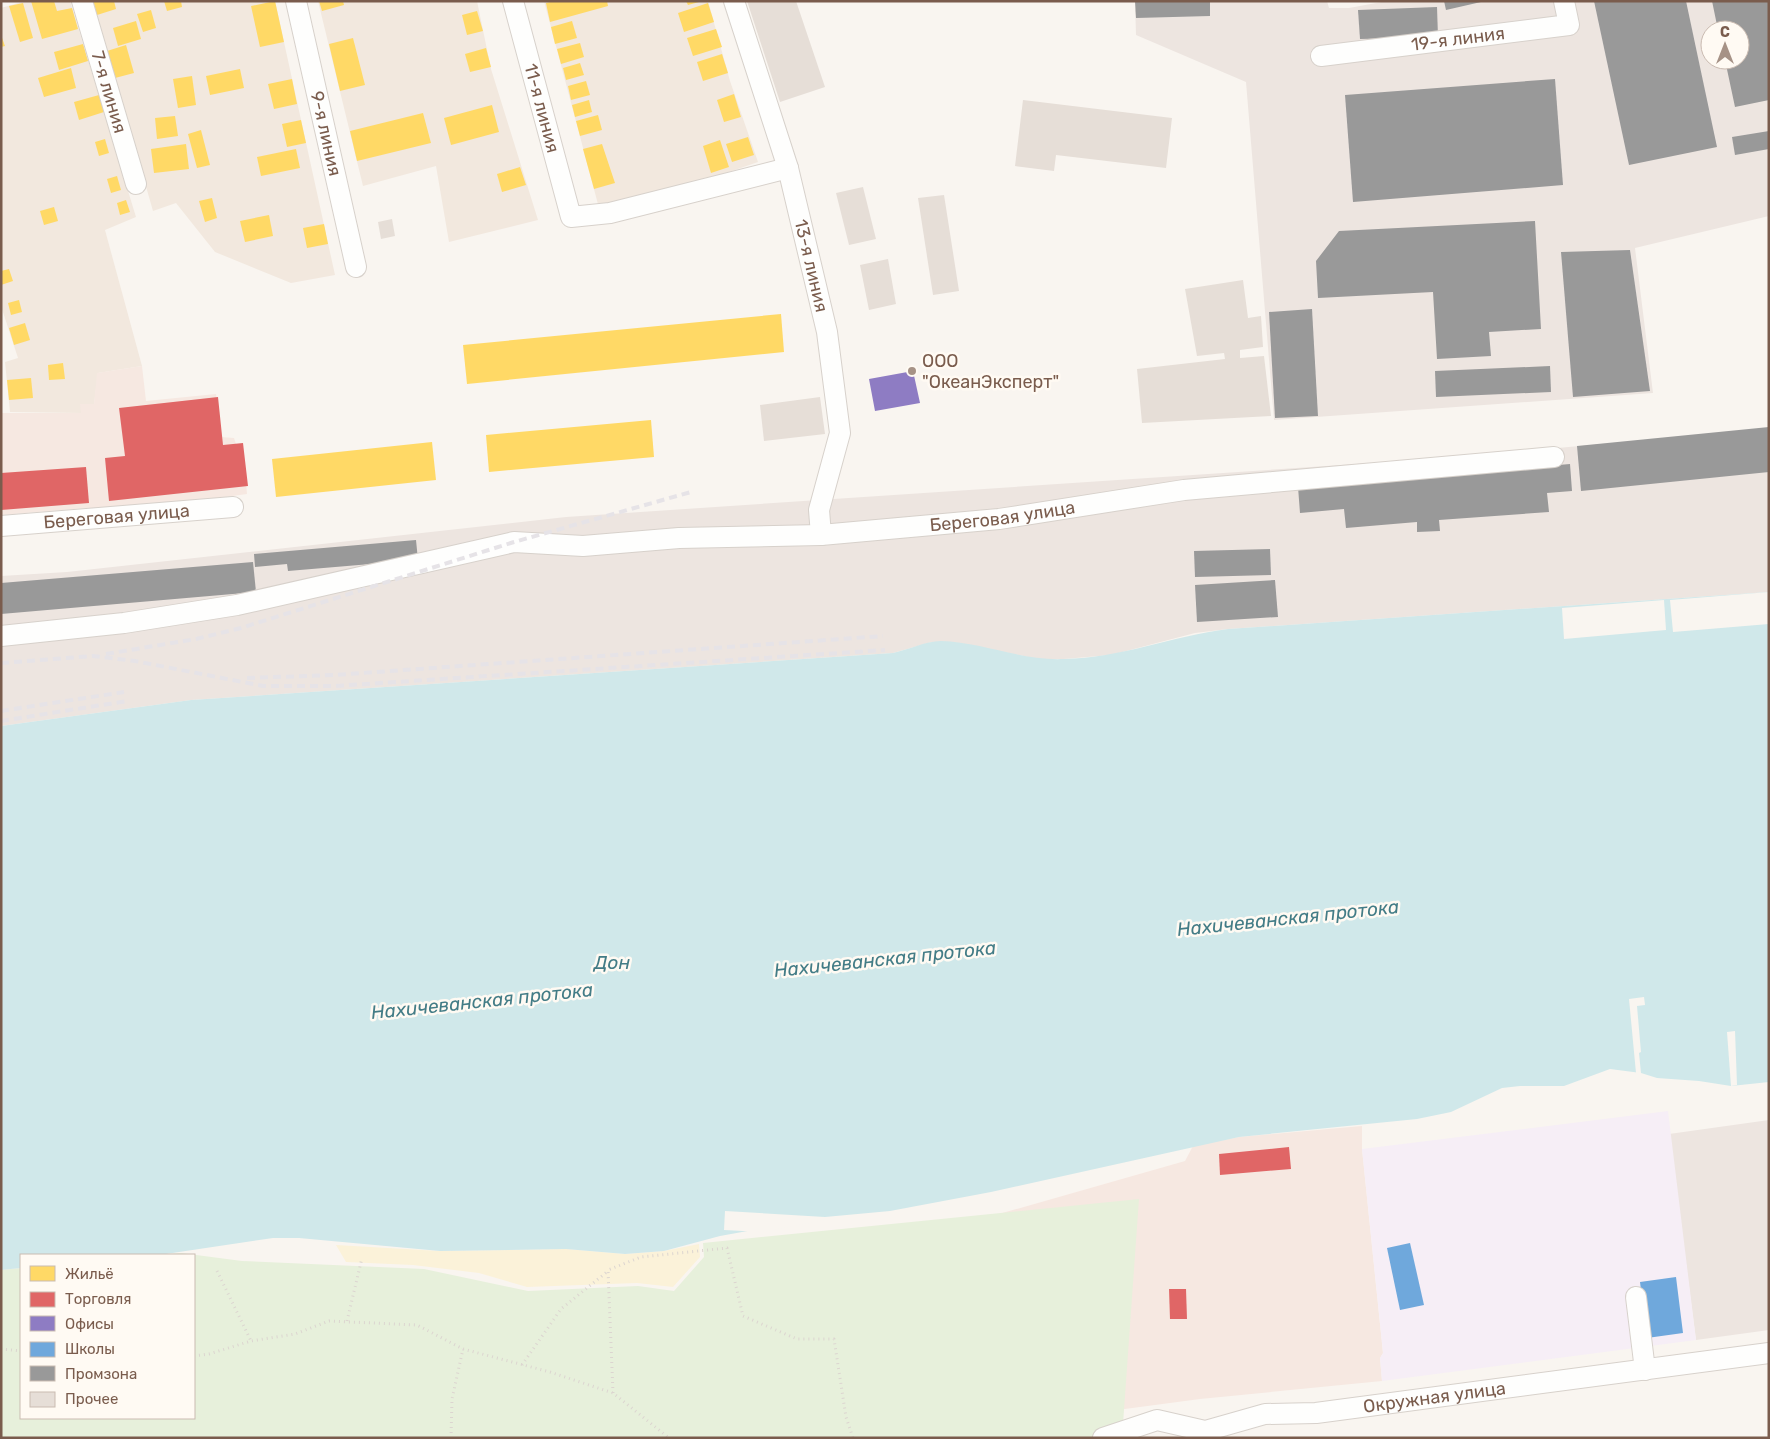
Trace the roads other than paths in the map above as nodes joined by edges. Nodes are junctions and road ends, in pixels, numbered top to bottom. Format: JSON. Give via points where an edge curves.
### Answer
{"nodes":[{"id":1,"x":82,"y":1,"type":"edge"},
{"id":2,"x":296,"y":1,"type":"edge"},
{"id":3,"x":513,"y":1,"type":"edge"},
{"id":4,"x":734,"y":1,"type":"edge"},
{"id":5,"x":1564,"y":1,"type":"edge"},
{"id":6,"x":1321,"y":56,"type":"dead end"},
{"id":7,"x":788,"y":168,"type":"junction"},
{"id":8,"x":136,"y":184,"type":"dead end"},
{"id":9,"x":356,"y":267,"type":"dead end"},
{"id":10,"x":1554,"y":457,"type":"dead end"},
{"id":11,"x":233,"y":506,"type":"dead end"},
{"id":12,"x":1,"y":526,"type":"edge"},
{"id":13,"x":820,"y":535,"type":"junction"},
{"id":14,"x":1,"y":636,"type":"edge"},
{"id":15,"x":1636,"y":1297,"type":"dead end"},
{"id":16,"x":1769,"y":1354,"type":"edge"},
{"id":17,"x":1645,"y":1370,"type":"junction"},
{"id":18,"x":1103,"y":1438,"type":"edge"}],
"edges":[{"from":1,"to":8,"type":"street","name":"7-я линия"},
{"from":2,"to":9,"type":"street","name":"9-я линия"},
{"from":3,"to":7,"type":"street","name":"11-я линия","via":[[571,216],[610,213]]},
{"from":4,"to":7,"type":"street","name":"13-я линия"},
{"from":5,"to":6,"type":"street","name":"19-я линия","via":[[1569,25]]},
{"from":7,"to":13,"type":"street","name":"13-я линия","via":[[827,332],[840,433],[819,510]]},
{"from":10,"to":13,"type":"street","name":"Береговая улица","via":[[1184,490],[999,518]]},
{"from":11,"to":12,"type":"street","name":"Береговая улица"},
{"from":13,"to":14,"type":"street","name":"Береговая улица","via":[[679,538],[583,546],[514,542],[237,605],[124,623]]},
{"from":15,"to":17,"type":"street"},
{"from":16,"to":17,"type":"street","name":"Окружная улица"},
{"from":17,"to":18,"type":"street","name":"Окружная улица","via":[[1316,1413],[1265,1414],[1205,1431],[1157,1420]]}]}
